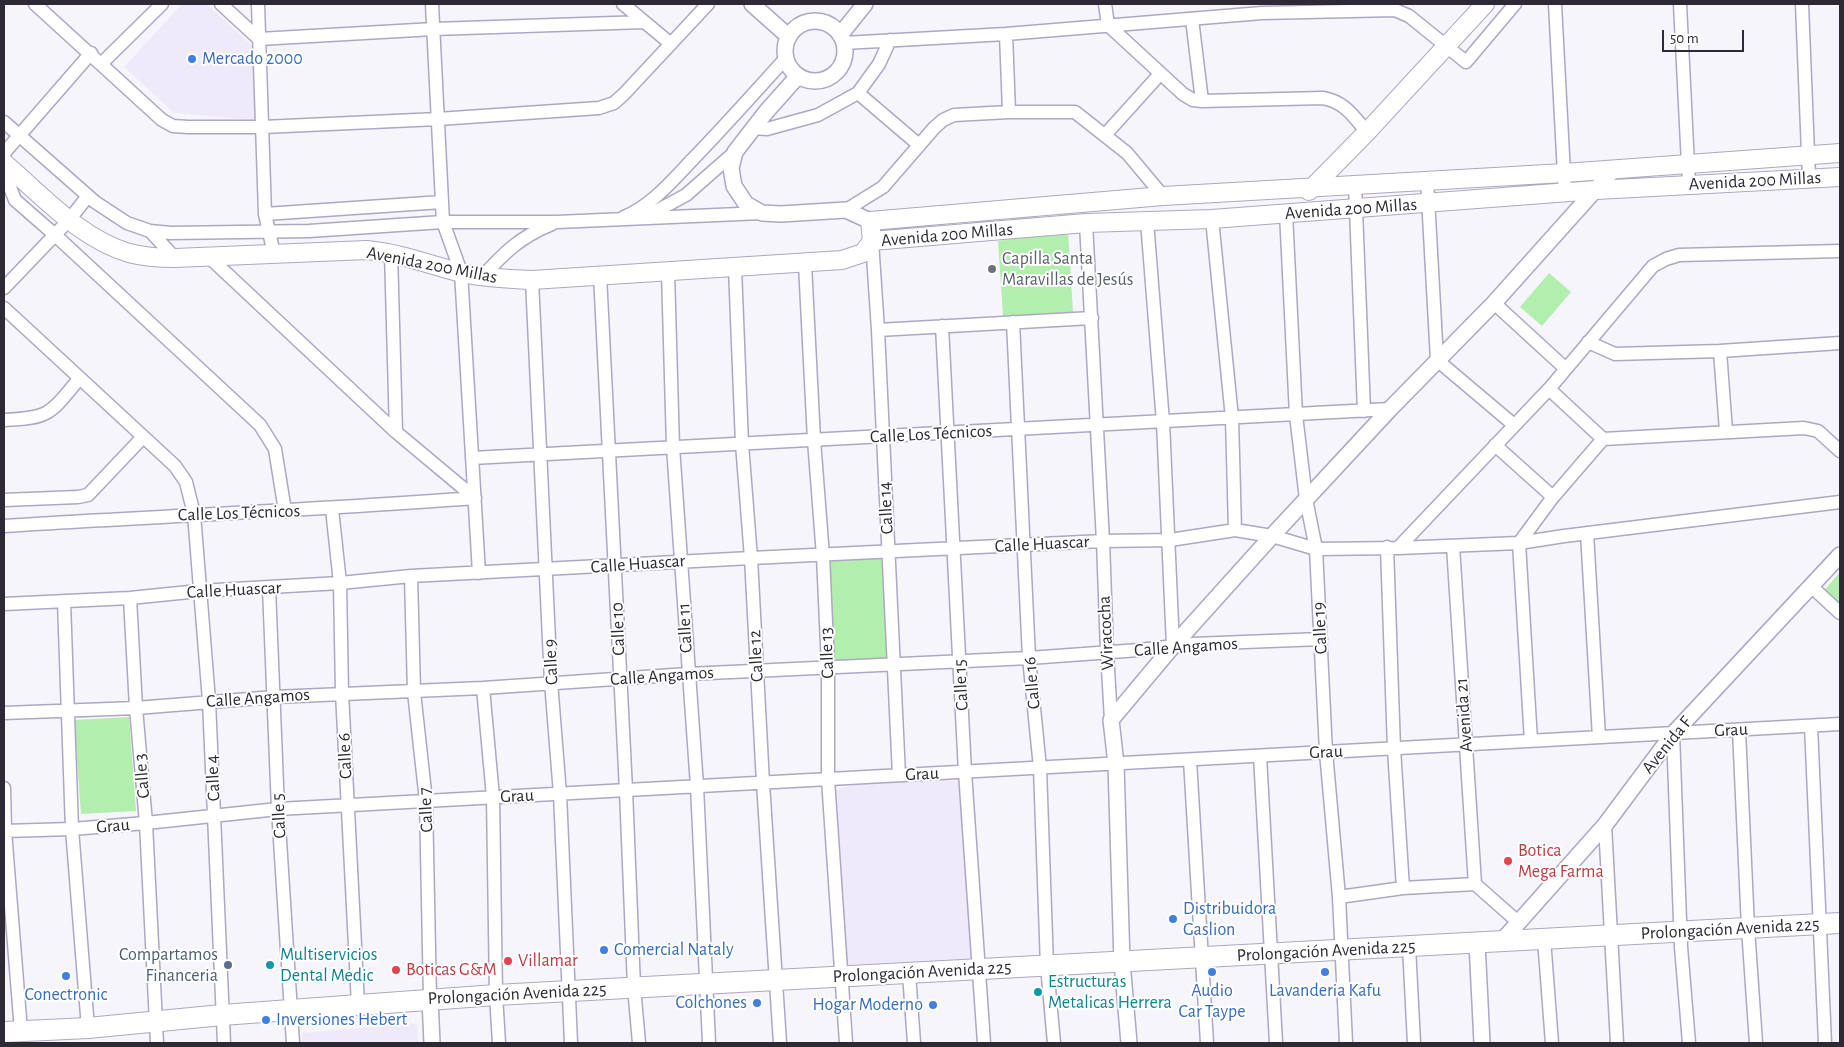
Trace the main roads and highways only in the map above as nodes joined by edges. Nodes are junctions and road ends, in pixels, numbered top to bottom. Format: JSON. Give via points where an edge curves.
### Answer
{"nodes":[{"id":1,"x":1485,"y":4,"type":"edge"},
{"id":2,"x":1840,"y":153,"type":"edge"},
{"id":3,"x":4,"y":160,"type":"edge"},
{"id":4,"x":1840,"y":176,"type":"edge"},
{"id":5,"x":1312,"y":187,"type":"junction"},
{"id":6,"x":1286,"y":213,"type":"junction"},
{"id":7,"x":872,"y":241,"type":"junction"},
{"id":8,"x":1840,"y":923,"type":"edge"},
{"id":9,"x":12,"y":1032,"type":"edge"}],
"edges":[{"from":1,"to":5,"type":"main road"},
{"from":2,"to":5,"type":"main road","name":"Avenida 200 Millas"},
{"from":3,"to":7,"type":"main road","name":"Avenida 200 Millas","via":[[69,220],[92,236],[121,250],[144,256],[175,258],[367,250],[482,276],[532,280],[842,260],[863,253]]},
{"from":4,"to":6,"type":"main road","name":"Avenida 200 Millas"},
{"from":5,"to":6,"type":"main road"},
{"from":5,"to":7,"type":"main road","name":"Avenida 200 Millas","via":[[870,221]]},
{"from":6,"to":7,"type":"main road","name":"Avenida 200 Millas","via":[[1086,223]]},
{"from":8,"to":9,"type":"main road","name":"Prolongación Avenida 225","via":[[496,995]]}]}
